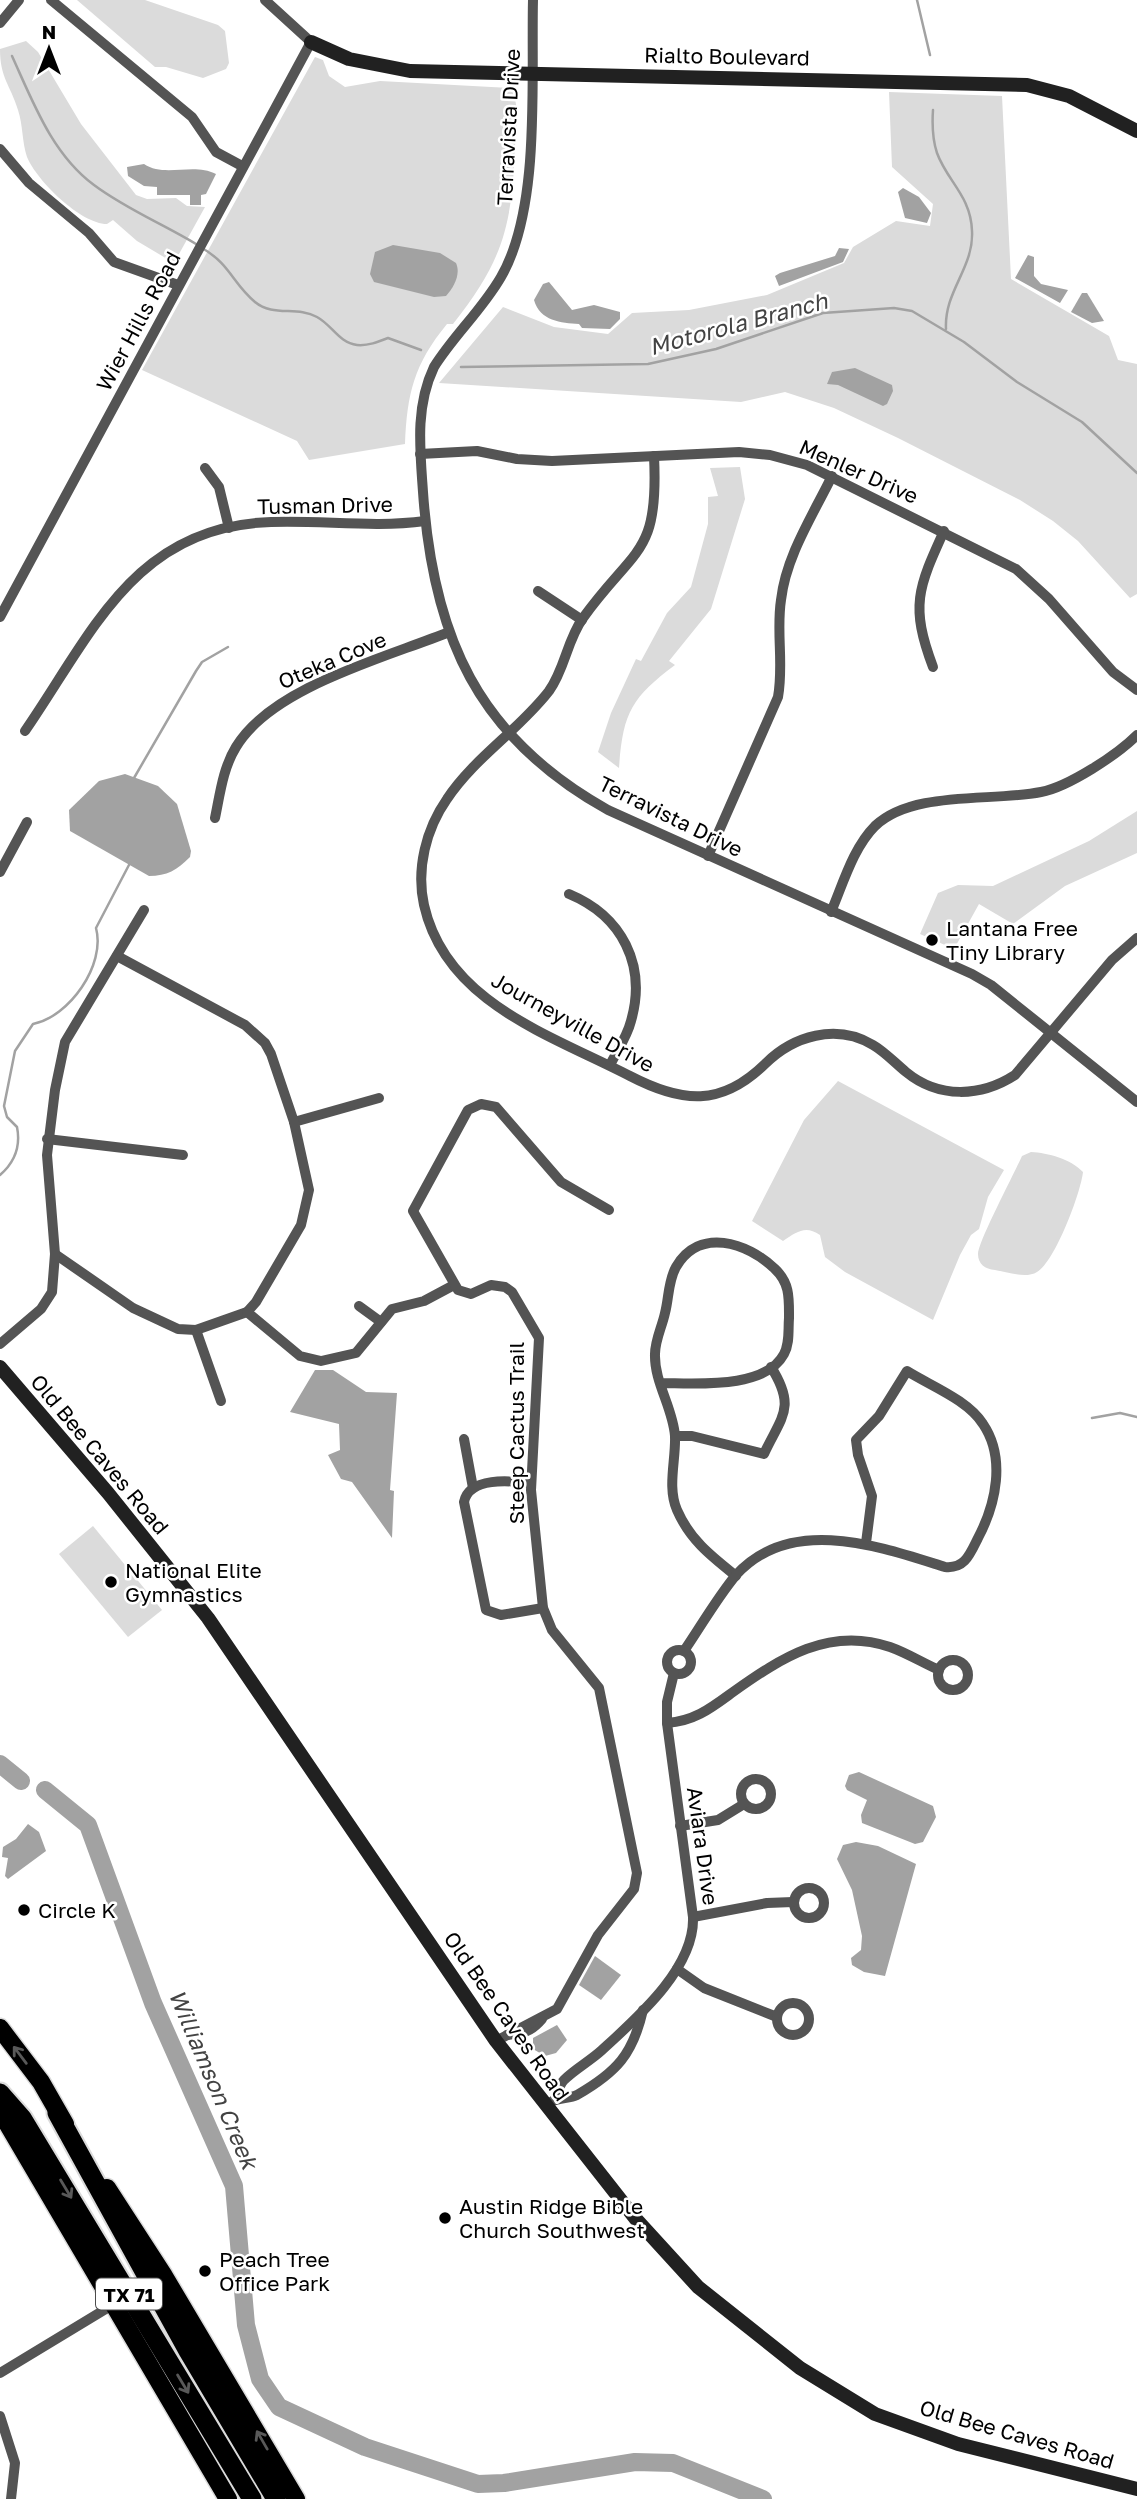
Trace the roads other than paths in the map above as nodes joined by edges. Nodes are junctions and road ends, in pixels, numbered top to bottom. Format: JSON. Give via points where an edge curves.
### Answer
{"nodes":[{"id":1,"x":19,"y":0,"type":"edge"},
{"id":2,"x":51,"y":0,"type":"edge"},
{"id":3,"x":265,"y":0,"type":"edge"},
{"id":4,"x":533,"y":0,"type":"edge"},
{"id":5,"x":0,"y":23,"type":"edge"},
{"id":6,"x":310,"y":42,"type":"junction"},
{"id":7,"x":531,"y":73,"type":"junction"},
{"id":8,"x":1137,"y":131,"type":"edge"},
{"id":9,"x":0,"y":149,"type":"edge"},
{"id":10,"x":242,"y":166,"type":"junction"},
{"id":11,"x":178,"y":285,"type":"junction"},
{"id":12,"x":420,"y":454,"type":"junction"},
{"id":13,"x":654,"y":456,"type":"junction"},
{"id":14,"x":205,"y":468,"type":"dead end"},
{"id":15,"x":832,"y":476,"type":"junction"},
{"id":16,"x":425,"y":521,"type":"junction"},
{"id":17,"x":229,"y":528,"type":"junction"},
{"id":18,"x":944,"y":531,"type":"junction"},
{"id":19,"x":538,"y":591,"type":"dead end"},
{"id":20,"x":0,"y":617,"type":"edge"},
{"id":21,"x":582,"y":620,"type":"junction"},
{"id":22,"x":449,"y":632,"type":"junction"},
{"id":23,"x":933,"y":667,"type":"dead end"},
{"id":24,"x":1137,"y":690,"type":"edge"},
{"id":25,"x":25,"y":731,"type":"dead end"},
{"id":26,"x":509,"y":732,"type":"junction"},
{"id":27,"x":1137,"y":735,"type":"edge"},
{"id":28,"x":215,"y":818,"type":"dead end"},
{"id":29,"x":27,"y":822,"type":"dead end"},
{"id":30,"x":708,"y":856,"type":"junction"},
{"id":31,"x":0,"y":872,"type":"edge"},
{"id":32,"x":569,"y":894,"type":"dead end"},
{"id":33,"x":144,"y":910,"type":"dead end"},
{"id":34,"x":831,"y":912,"type":"junction"},
{"id":35,"x":1137,"y":938,"type":"edge"},
{"id":36,"x":117,"y":956,"type":"junction"},
{"id":37,"x":1052,"y":1034,"type":"junction"},
{"id":38,"x":610,"y":1065,"type":"junction"},
{"id":39,"x":379,"y":1098,"type":"dead end"},
{"id":40,"x":1137,"y":1102,"type":"edge"},
{"id":41,"x":294,"y":1122,"type":"junction"},
{"id":42,"x":47,"y":1139,"type":"junction"},
{"id":43,"x":183,"y":1155,"type":"dead end"},
{"id":44,"x":609,"y":1210,"type":"dead end"},
{"id":45,"x":55,"y":1254,"type":"junction"},
{"id":46,"x":454,"y":1285,"type":"junction"},
{"id":47,"x":359,"y":1306,"type":"dead end"},
{"id":48,"x":247,"y":1311,"type":"junction"},
{"id":49,"x":381,"y":1322,"type":"junction"},
{"id":50,"x":196,"y":1330,"type":"junction"},
{"id":51,"x":0,"y":1344,"type":"edge"},
{"id":52,"x":0,"y":1367,"type":"edge"},
{"id":53,"x":771,"y":1367,"type":"junction"},
{"id":54,"x":660,"y":1383,"type":"junction"},
{"id":55,"x":221,"y":1401,"type":"dead end"},
{"id":56,"x":675,"y":1436,"type":"junction"},
{"id":57,"x":464,"y":1439,"type":"dead end"},
{"id":58,"x":531,"y":1483,"type":"junction"},
{"id":59,"x":473,"y":1488,"type":"junction"},
{"id":60,"x":866,"y":1543,"type":"junction"},
{"id":61,"x":736,"y":1576,"type":"junction"},
{"id":62,"x":543,"y":1608,"type":"junction"},
{"id":63,"x":939,"y":1670,"type":"dead end"},
{"id":64,"x":667,"y":1723,"type":"junction"},
{"id":65,"x":744,"y":1804,"type":"dead end"},
{"id":66,"x":680,"y":1826,"type":"junction"},
{"id":67,"x":793,"y":1902,"type":"dead end"},
{"id":68,"x":693,"y":1917,"type":"junction"},
{"id":69,"x":677,"y":1969,"type":"junction"},
{"id":70,"x":643,"y":2010,"type":"junction"},
{"id":71,"x":778,"y":2017,"type":"dead end"},
{"id":72,"x":0,"y":2028,"type":"edge"},
{"id":73,"x":501,"y":2038,"type":"junction"},
{"id":74,"x":593,"y":2059,"type":"junction"},
{"id":75,"x":606,"y":2073,"type":"junction"},
{"id":76,"x":0,"y":2093,"type":"edge"},
{"id":77,"x":549,"y":2103,"type":"junction"},
{"id":78,"x":0,"y":2111,"type":"edge"},
{"id":79,"x":57,"y":2113,"type":"junction"},
{"id":80,"x":114,"y":2304,"type":"junction"},
{"id":81,"x":0,"y":2373,"type":"edge"},
{"id":82,"x":0,"y":2416,"type":"edge"},
{"id":83,"x":1137,"y":2489,"type":"edge"},
{"id":84,"x":12,"y":2499,"type":"edge"},
{"id":85,"x":228,"y":2499,"type":"edge"},
{"id":86,"x":252,"y":2499,"type":"edge"},
{"id":87,"x":276,"y":2499,"type":"edge"},
{"id":88,"x":296,"y":2499,"type":"edge"}],
"edges":[{"from":1,"to":5,"type":"street"},
{"from":2,"to":10,"type":"street","via":[[192,117],[216,152]]},
{"from":3,"to":6,"type":"street"},
{"from":4,"to":7,"type":"street","name":"Terravista Drive"},
{"from":6,"to":7,"type":"street","name":"Rialto Boulevard","via":[[349,59],[390,69]]},
{"from":6,"to":10,"type":"street","name":"Wier Hills Road"},
{"from":7,"to":8,"type":"street","name":"Rialto Boulevard","via":[[1027,85],[1069,96]]},
{"from":7,"to":12,"type":"street","name":"Terravista Drive","via":[[528,188],[522,226],[501,277],[441,355],[427,382],[420,415]]},
{"from":9,"to":11,"type":"street","via":[[29,183],[89,233],[114,262]]},
{"from":10,"to":11,"type":"street","name":"Wier Hills Road"},
{"from":11,"to":20,"type":"street","name":"Wier Hills Road"},
{"from":12,"to":13,"type":"street","name":"Menler Drive","via":[[477,451],[532,461]]},
{"from":12,"to":16,"type":"street","name":"Terravista Drive"},
{"from":13,"to":15,"type":"street","name":"Menler Drive","via":[[754,453]]},
{"from":13,"to":21,"type":"street","name":"Journeyville Drive","via":[[655,500],[646,539]]},
{"from":14,"to":17,"type":"street","via":[[219,487]]},
{"from":15,"to":18,"type":"street","name":"Menler Drive"},
{"from":15,"to":30,"type":"street","via":[[783,584],[778,697]]},
{"from":16,"to":17,"type":"street","name":"Tusman Drive","via":[[357,525],[270,522]]},
{"from":16,"to":22,"type":"street","name":"Terravista Drive","via":[[431,572]]},
{"from":17,"to":25,"type":"street","name":"Tusman Drive","via":[[166,553],[131,579],[104,610]]},
{"from":18,"to":23,"type":"street","via":[[924,575],[919,600],[921,635]]},
{"from":18,"to":24,"type":"street","name":"Menler Drive","via":[[1016,569],[1113,672]]},
{"from":19,"to":21,"type":"street"},
{"from":21,"to":26,"type":"street","name":"Journeyville Drive","via":[[554,683]]},
{"from":22,"to":26,"type":"street","name":"Terravista Drive","via":[[467,671]]},
{"from":22,"to":28,"type":"street","name":"Oteka Cove","via":[[302,690],[263,714],[230,757]]},
{"from":26,"to":30,"type":"street","name":"Terravista Drive","via":[[550,772],[593,802]]},
{"from":26,"to":38,"type":"street","name":"Journeyville Drive","via":[[457,785],[431,828],[422,885],[431,931],[448,963],[476,992]]},
{"from":27,"to":34,"type":"street","via":[[1073,778],[1042,792],[918,804],[885,817],[857,850]]},
{"from":29,"to":31,"type":"street"},
{"from":30,"to":34,"type":"street","name":"Terravista Drive"},
{"from":32,"to":38,"type":"street","via":[[589,902],[608,918],[634,967],[635,1006]]},
{"from":33,"to":36,"type":"street"},
{"from":34,"to":37,"type":"street","name":"Terravista Drive","via":[[972,974]]},
{"from":35,"to":37,"type":"street","name":"Journeyville Drive","via":[[1112,960]]},
{"from":36,"to":41,"type":"street","via":[[256,1034],[271,1054]]},
{"from":36,"to":42,"type":"street","via":[[65,1042]]},
{"from":37,"to":38,"type":"street","name":"Journeyville Drive","via":[[1015,1075],[994,1087],[969,1093],[930,1087],[869,1042],[833,1034],[814,1035],[785,1047],[747,1080],[709,1097],[679,1096]]},
{"from":37,"to":40,"type":"street","name":"Terravista Drive"},
{"from":39,"to":41,"type":"street"},
{"from":41,"to":48,"type":"street","via":[[309,1198],[300,1225]]},
{"from":42,"to":43,"type":"street"},
{"from":42,"to":45,"type":"street"},
{"from":44,"to":46,"type":"street","via":[[561,1182],[495,1107],[475,1104],[413,1211]]},
{"from":45,"to":50,"type":"street","via":[[133,1308],[178,1329]]},
{"from":45,"to":51,"type":"street","via":[[49,1299]]},
{"from":46,"to":49,"type":"street","via":[[424,1301],[397,1306]]},
{"from":46,"to":58,"type":"street","name":"Steep Cactus Trail","via":[[466,1294],[491,1285],[508,1289],[539,1338]]},
{"from":47,"to":49,"type":"street"},
{"from":48,"to":49,"type":"street","via":[[300,1356],[314,1361],[356,1353]]},
{"from":48,"to":50,"type":"street"},
{"from":50,"to":55,"type":"street"},
{"from":52,"to":73,"type":"street","name":"Old Bee Caves Road","via":[[208,1618]]},
{"from":53,"to":54,"type":"street","via":[[726,1383]]},
{"from":53,"to":54,"type":"street","via":[[782,1358],[788,1343],[785,1281],[772,1266],[737,1246],[706,1242],[685,1255],[673,1274],[656,1347]]},
{"from":53,"to":56,"type":"street","via":[[785,1400],[780,1426],[764,1454]]},
{"from":54,"to":56,"type":"street"},
{"from":56,"to":61,"type":"street","via":[[676,1507],[692,1538]]},
{"from":57,"to":59,"type":"street"},
{"from":58,"to":59,"type":"street","via":[[507,1481]]},
{"from":58,"to":62,"type":"street","name":"Steep Cactus Trail"},
{"from":59,"to":62,"type":"street","via":[[464,1502],[485,1608],[501,1615]]},
{"from":60,"to":60,"type":"street","name":"Aviara Drive","via":[[958,1567],[967,1560],[990,1514],[995,1481],[992,1443],[976,1415],[907,1371],[879,1416],[856,1440],[872,1496]]},
{"from":60,"to":61,"type":"street","name":"Aviara Drive","via":[[815,1540],[792,1544],[756,1559]]},
{"from":61,"to":64,"type":"street","name":"Aviara Drive","via":[[684,1651],[692,1665],[685,1673],[674,1673]]},
{"from":62,"to":73,"type":"street","name":"Steep Cactus Trail","via":[[552,1630],[599,1688],[638,1873],[634,1889],[598,1935],[562,2003],[534,2029]]},
{"from":63,"to":64,"type":"street","via":[[880,1644],[828,1642],[778,1660],[699,1716]]},
{"from":64,"to":66,"type":"street","name":"Aviara Drive"},
{"from":65,"to":66,"type":"street","via":[[718,1820]]},
{"from":66,"to":68,"type":"street","name":"Aviara Drive"},
{"from":67,"to":68,"type":"street"},
{"from":68,"to":69,"type":"street","name":"Aviara Drive","via":[[693,1936]]},
{"from":69,"to":70,"type":"street","name":"Aviara Drive"},
{"from":69,"to":71,"type":"street","via":[[704,1988]]},
{"from":70,"to":74,"type":"street","name":"Aviara Drive"},
{"from":70,"to":75,"type":"street","name":"Aviara Drive","via":[[634,2044]]},
{"from":79,"to":72,"type":"main road","number":"TX 71","one_way":true,"via":[[41,2082]]},
{"from":73,"to":77,"type":"street","name":"Old Bee Caves Road"},
{"from":74,"to":75,"type":"street"},
{"from":74,"to":77,"type":"street","name":"Aviara Drive","via":[[563,2081]]},
{"from":75,"to":77,"type":"street","name":"Aviara Drive","via":[[578,2094]]},
{"from":76,"to":86,"type":"highway","number":"TX 71","one_way":true,"via":[[22,2118]]},
{"from":77,"to":83,"type":"street","name":"Old Bee Caves Road","via":[[635,2218],[698,2287],[800,2368],[875,2414],[958,2444]]},
{"from":78,"to":80,"type":"main road"},
{"from":79,"to":87,"type":"highway","number":"TX 71","via":[[188,2351]]},
{"from":88,"to":79,"type":"main road","number":"TX 71","one_way":true,"via":[[157,2265]]},
{"from":80,"to":81,"type":"street"},
{"from":80,"to":85,"type":"main road"},
{"from":82,"to":84,"type":"street","via":[[15,2463]]}]}
